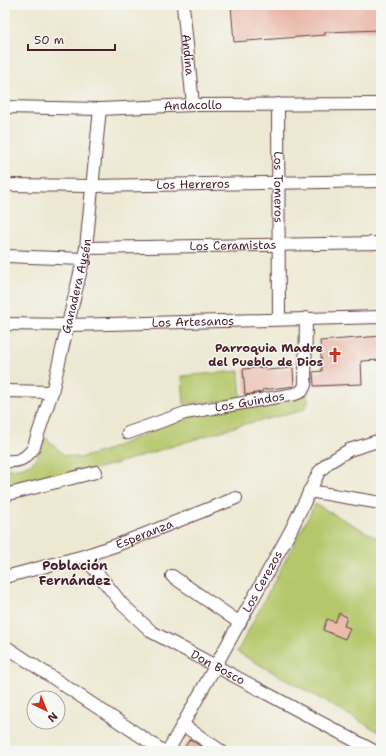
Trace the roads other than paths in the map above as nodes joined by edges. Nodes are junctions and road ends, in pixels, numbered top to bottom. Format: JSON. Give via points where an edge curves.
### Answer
{"nodes":[{"id":1,"x":186,"y":6,"type":"edge"},
{"id":2,"x":278,"y":104,"type":"junction"},
{"id":3,"x":381,"y":104,"type":"edge"},
{"id":4,"x":193,"y":105,"type":"junction"},
{"id":5,"x":5,"y":107,"type":"edge"},
{"id":6,"x":100,"y":109,"type":"junction"},
{"id":7,"x":381,"y":181,"type":"edge"},
{"id":8,"x":278,"y":183,"type":"junction"},
{"id":9,"x":5,"y":185,"type":"edge"},
{"id":10,"x":93,"y":186,"type":"junction"},
{"id":11,"x":381,"y":243,"type":"edge"},
{"id":12,"x":279,"y":245,"type":"junction"},
{"id":13,"x":85,"y":253,"type":"junction"},
{"id":14,"x":5,"y":256,"type":"edge"},
{"id":15,"x":381,"y":317,"type":"edge"},
{"id":16,"x":279,"y":318,"type":"junction"},
{"id":17,"x":306,"y":318,"type":"junction"},
{"id":18,"x":5,"y":324,"type":"edge"},
{"id":19,"x":69,"y":325,"type":"junction"},
{"id":20,"x":5,"y":391,"type":"edge"},
{"id":21,"x":52,"y":392,"type":"junction"},
{"id":22,"x":128,"y":433,"type":"dead end"},
{"id":23,"x":381,"y":440,"type":"edge"},
{"id":24,"x":5,"y":462,"type":"edge"},
{"id":25,"x":96,"y":472,"type":"dead end"},
{"id":26,"x":309,"y":491,"type":"junction"},
{"id":27,"x":5,"y":495,"type":"edge"},
{"id":28,"x":236,"y":498,"type":"dead end"},
{"id":29,"x":381,"y":503,"type":"edge"},
{"id":30,"x":84,"y":556,"type":"junction"},
{"id":31,"x":172,"y":576,"type":"dead end"},
{"id":32,"x":5,"y":577,"type":"edge"},
{"id":33,"x":240,"y":623,"type":"junction"},
{"id":34,"x":5,"y":646,"type":"edge"},
{"id":35,"x":216,"y":667,"type":"junction"},
{"id":36,"x":183,"y":725,"type":"junction"},
{"id":37,"x":163,"y":751,"type":"edge"},
{"id":38,"x":168,"y":751,"type":"edge"},
{"id":39,"x":221,"y":751,"type":"edge"},
{"id":40,"x":374,"y":751,"type":"edge"}],
"edges":[{"from":1,"to":4,"type":"street","name":"Andina"},
{"from":2,"to":3,"type":"street","name":"Andacollo"},
{"from":2,"to":4,"type":"street","name":"Andacollo"},
{"from":2,"to":8,"type":"street","name":"Los Tomeros"},
{"from":4,"to":6,"type":"street","name":"Andacollo"},
{"from":5,"to":6,"type":"street","name":"Andacollo"},
{"from":6,"to":10,"type":"street","name":"Ganadera Aysén"},
{"from":7,"to":8,"type":"street","name":"Los Herreros"},
{"from":8,"to":10,"type":"street","name":"Los Herreros"},
{"from":8,"to":12,"type":"street","name":"Los Tomeros"},
{"from":9,"to":10,"type":"street","name":"Los Herreros"},
{"from":10,"to":13,"type":"street","name":"Ganadera Aysén"},
{"from":11,"to":12,"type":"street","name":"Los Ceramistas"},
{"from":12,"to":13,"type":"street","name":"Los Ceramistas"},
{"from":12,"to":16,"type":"street","name":"Los Tomeros"},
{"from":13,"to":14,"type":"street","name":"Los Ceramistas"},
{"from":13,"to":19,"type":"street","name":"Ganadera Aysén"},
{"from":15,"to":17,"type":"street","name":"Los Artesanos"},
{"from":16,"to":17,"type":"street","name":"Los Artesanos"},
{"from":16,"to":19,"type":"street","name":"Los Artesanos"},
{"from":17,"to":22,"type":"street","name":"Los Guindos","via":[[305,385],[302,391],[185,413]]},
{"from":18,"to":19,"type":"street","name":"Los Artesanos"},
{"from":19,"to":21,"type":"street","name":"Ganadera Aysén"},
{"from":20,"to":21,"type":"street"},
{"from":21,"to":24,"type":"street","name":"Ganadera Aysén","via":[[33,449],[18,462]]},
{"from":23,"to":26,"type":"street","name":"Los Cerezos","via":[[349,450],[328,463],[319,472]]},
{"from":25,"to":27,"type":"street"},
{"from":26,"to":29,"type":"street"},
{"from":26,"to":33,"type":"street","name":"Los Cerezos","via":[[290,532]]},
{"from":28,"to":30,"type":"street","name":"Esperanza"},
{"from":30,"to":32,"type":"street","name":"Esperanza"},
{"from":30,"to":35,"type":"street","name":"Don Bosco","via":[[112,592],[142,624]]},
{"from":31,"to":33,"type":"street"},
{"from":33,"to":35,"type":"street","name":"Los Cerezos"},
{"from":34,"to":37,"type":"street"},
{"from":35,"to":36,"type":"street","name":"Los Cerezos"},
{"from":35,"to":40,"type":"street","name":"Don Bosco"},
{"from":36,"to":38,"type":"street","name":"Los Cerezos"},
{"from":36,"to":39,"type":"street"}]}
